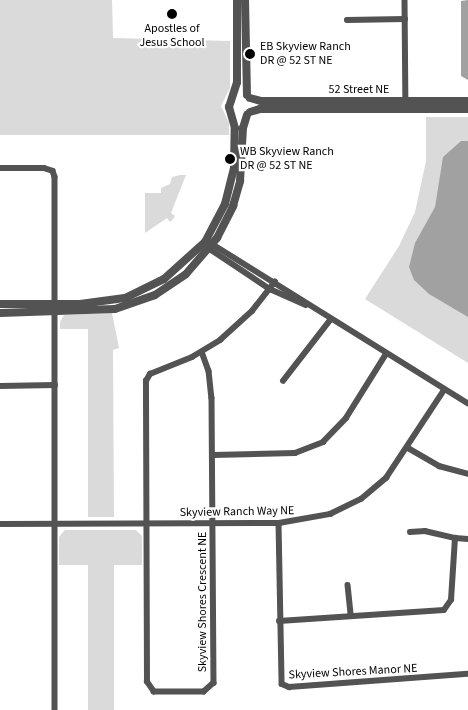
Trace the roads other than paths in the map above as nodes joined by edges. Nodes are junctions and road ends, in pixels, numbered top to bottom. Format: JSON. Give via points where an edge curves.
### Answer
{"nodes":[{"id":1,"x":237,"y":0,"type":"edge"},
{"id":2,"x":245,"y":0,"type":"edge"},
{"id":3,"x":405,"y":0,"type":"edge"},
{"id":4,"x":347,"y":20,"type":"dead end"},
{"id":5,"x":405,"y":20,"type":"junction"},
{"id":6,"x":248,"y":96,"type":"junction"},
{"id":7,"x":232,"y":97,"type":"junction"},
{"id":8,"x":468,"y":101,"type":"edge"},
{"id":9,"x":406,"y":105,"type":"junction"},
{"id":10,"x":468,"y":109,"type":"edge"},
{"id":11,"x":232,"y":113,"type":"junction"},
{"id":12,"x":249,"y":114,"type":"junction"},
{"id":13,"x":0,"y":168,"type":"edge"},
{"id":14,"x":205,"y":242,"type":"junction"},
{"id":15,"x":214,"y":243,"type":"junction"},
{"id":16,"x":209,"y":250,"type":"junction"},
{"id":17,"x":275,"y":282,"type":"junction"},
{"id":18,"x":270,"y":289,"type":"junction"},
{"id":19,"x":0,"y":304,"type":"edge"},
{"id":20,"x":311,"y":306,"type":"junction"},
{"id":21,"x":55,"y":308,"type":"junction"},
{"id":22,"x":0,"y":312,"type":"edge"},
{"id":23,"x":331,"y":318,"type":"junction"},
{"id":24,"x":202,"y":352,"type":"junction"},
{"id":25,"x":386,"y":354,"type":"junction"},
{"id":26,"x":283,"y":381,"type":"dead end"},
{"id":27,"x":0,"y":386,"type":"edge"},
{"id":28,"x":55,"y":386,"type":"junction"},
{"id":29,"x":444,"y":390,"type":"junction"},
{"id":30,"x":468,"y":403,"type":"edge"},
{"id":31,"x":408,"y":448,"type":"junction"},
{"id":32,"x":213,"y":455,"type":"junction"},
{"id":33,"x":468,"y":474,"type":"edge"},
{"id":34,"x":147,"y":523,"type":"junction"},
{"id":35,"x":213,"y":523,"type":"junction"},
{"id":36,"x":279,"y":523,"type":"junction"},
{"id":37,"x":0,"y":524,"type":"edge"},
{"id":38,"x":55,"y":524,"type":"junction"},
{"id":39,"x":410,"y":532,"type":"dead end"},
{"id":40,"x":455,"y":538,"type":"junction"},
{"id":41,"x":468,"y":539,"type":"edge"},
{"id":42,"x":348,"y":585,"type":"dead end"},
{"id":43,"x":351,"y":616,"type":"junction"},
{"id":44,"x":279,"y":621,"type":"junction"},
{"id":45,"x":468,"y":674,"type":"edge"},
{"id":46,"x":55,"y":710,"type":"edge"}],
"edges":[{"from":1,"to":7,"type":"street","via":[[237,82]]},
{"from":2,"to":6,"type":"street"},
{"from":3,"to":5,"type":"street"},
{"from":4,"to":5,"type":"street"},
{"from":5,"to":9,"type":"street"},
{"from":6,"to":7,"type":"street","via":[[239,94]]},
{"from":6,"to":9,"type":"street","name":"52 Street NE","via":[[260,101]]},
{"from":6,"to":12,"type":"street","via":[[252,104]]},
{"from":7,"to":11,"type":"street","via":[[229,103]]},
{"from":8,"to":9,"type":"street","name":"52 Street NE"},
{"from":9,"to":10,"type":"street","name":"52 Street NE"},
{"from":9,"to":12,"type":"street","name":"52 Street NE","via":[[264,109]]},
{"from":11,"to":12,"type":"street","via":[[238,117]]},
{"from":11,"to":14,"type":"street","via":[[236,128],[232,179],[225,204]]},
{"from":12,"to":15,"type":"street","via":[[237,195]]},
{"from":13,"to":21,"type":"street","via":[[53,171]]},
{"from":14,"to":15,"type":"street"},
{"from":14,"to":16,"type":"street"},
{"from":14,"to":21,"type":"street","via":[[175,272],[140,293],[96,304]]},
{"from":15,"to":16,"type":"street"},
{"from":15,"to":17,"type":"street"},
{"from":16,"to":18,"type":"street"},
{"from":16,"to":21,"type":"street","via":[[186,274],[145,299],[97,311]]},
{"from":17,"to":18,"type":"street"},
{"from":17,"to":20,"type":"street"},
{"from":18,"to":20,"type":"street"},
{"from":18,"to":24,"type":"street","via":[[242,322]]},
{"from":19,"to":21,"type":"street"},
{"from":20,"to":23,"type":"street"},
{"from":21,"to":22,"type":"street"},
{"from":21,"to":28,"type":"street"},
{"from":23,"to":25,"type":"street"},
{"from":23,"to":26,"type":"street"},
{"from":24,"to":32,"type":"street","via":[[211,384]]},
{"from":24,"to":34,"type":"street","via":[[147,377]]},
{"from":25,"to":29,"type":"street"},
{"from":25,"to":32,"type":"street","via":[[346,418],[323,442],[295,453]]},
{"from":27,"to":28,"type":"street"},
{"from":28,"to":38,"type":"street"},
{"from":29,"to":30,"type":"street"},
{"from":29,"to":31,"type":"street","name":"Skyview Ranch Way NE"},
{"from":31,"to":33,"type":"street","via":[[439,466]]},
{"from":31,"to":36,"type":"street","name":"Skyview Ranch Way NE","via":[[386,478],[361,498],[330,514]]},
{"from":32,"to":35,"type":"street"},
{"from":34,"to":35,"type":"street","name":"Skyview Ranch Way NE"},
{"from":34,"to":35,"type":"street","name":"Skyview Shores Crescent NE","via":[[148,687],[154,692],[208,692],[214,683]]},
{"from":34,"to":38,"type":"street","name":"Skyview Ranch Way NE"},
{"from":35,"to":36,"type":"street","name":"Skyview Ranch Way NE"},
{"from":36,"to":44,"type":"street","name":"Skyview Shores Manor NE"},
{"from":37,"to":38,"type":"street","name":"Skyview Ranch Way NE"},
{"from":38,"to":46,"type":"street"},
{"from":39,"to":40,"type":"street","via":[[425,531]]},
{"from":40,"to":41,"type":"street"},
{"from":40,"to":43,"type":"street","via":[[451,600],[447,608]]},
{"from":42,"to":43,"type":"street"},
{"from":43,"to":44,"type":"street"},
{"from":44,"to":45,"type":"street","name":"Skyview Shores Manor NE","via":[[279,675],[285,687]]}]}
